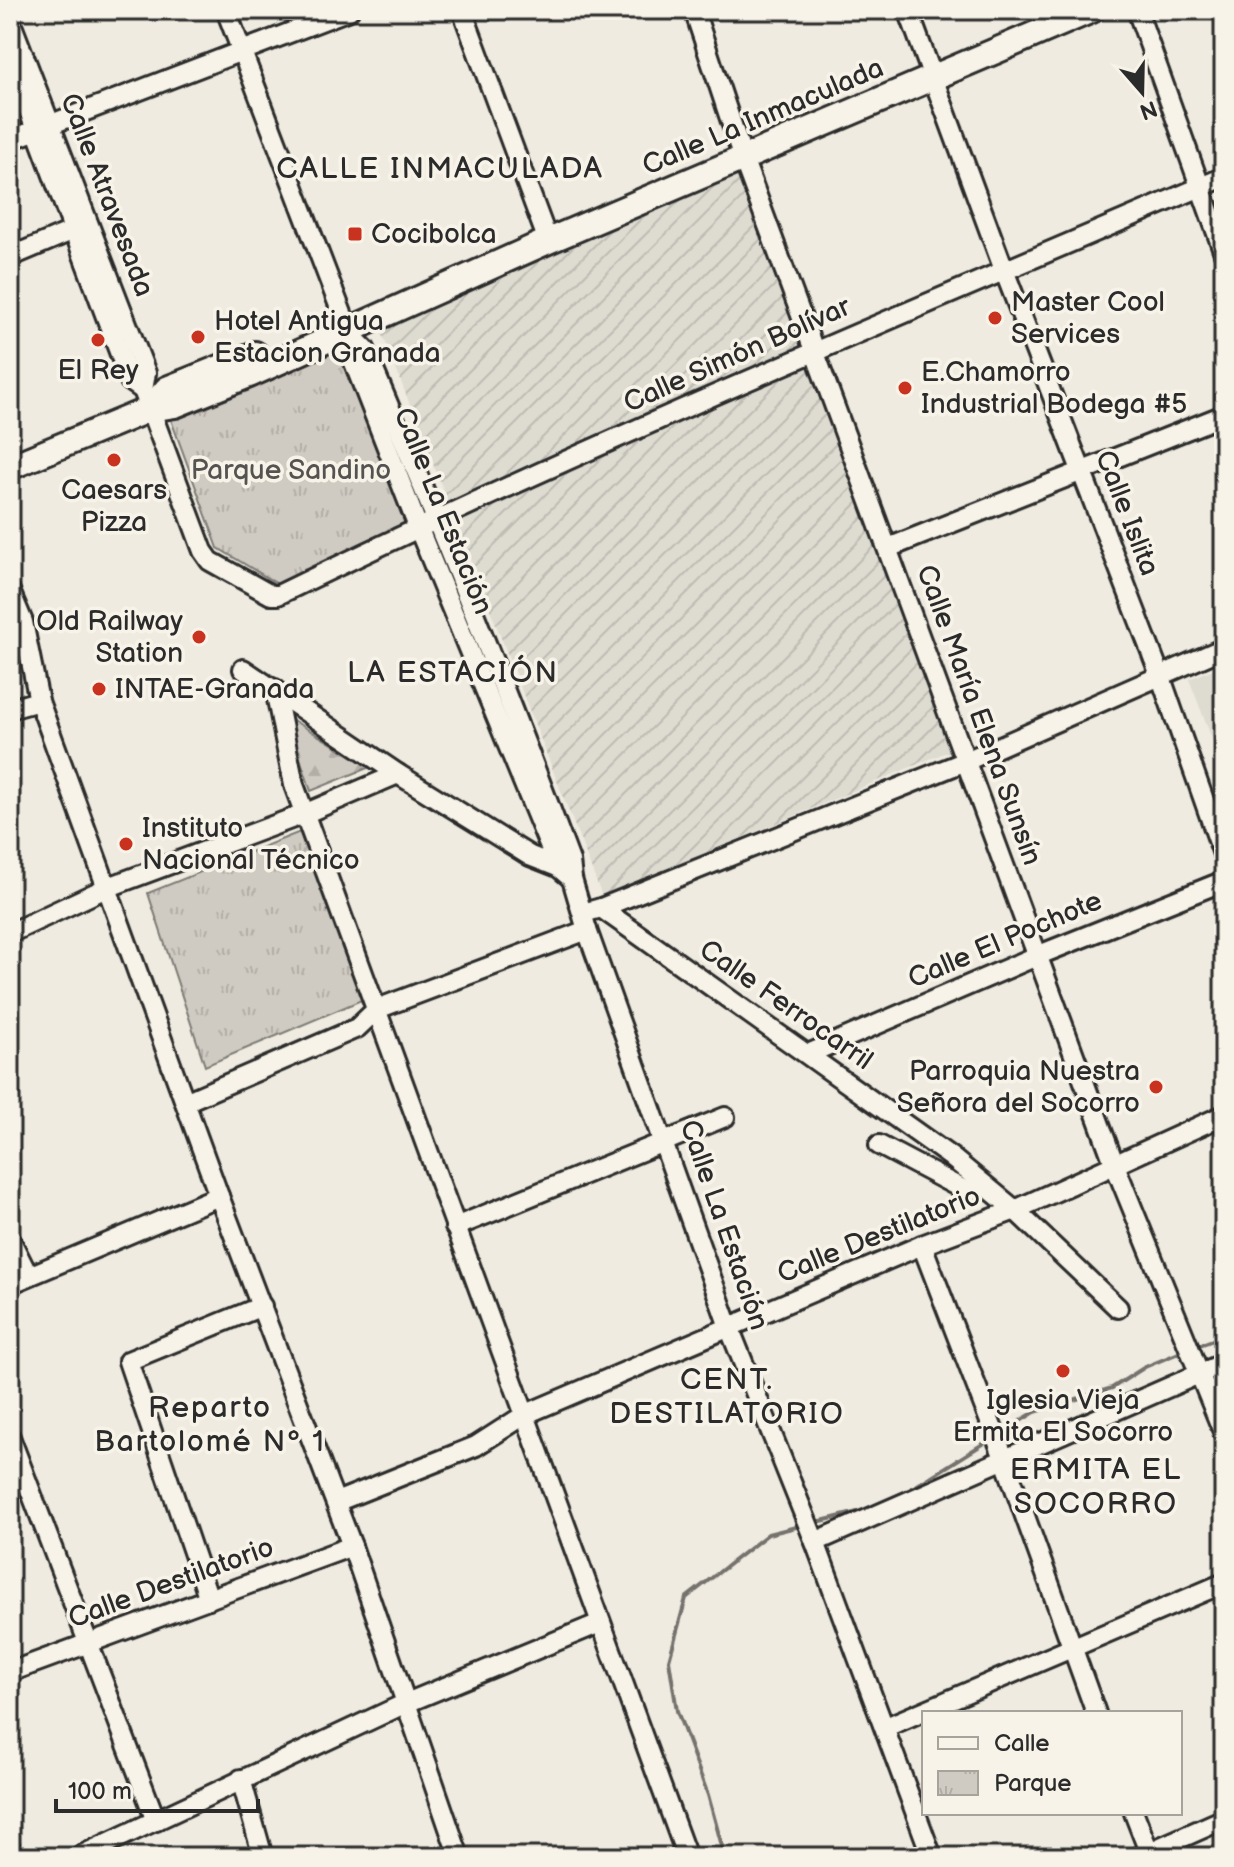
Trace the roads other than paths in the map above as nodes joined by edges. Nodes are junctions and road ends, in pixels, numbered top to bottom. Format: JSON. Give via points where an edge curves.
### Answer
{"nodes":[{"id":1,"x":226,"y":10,"type":"edge"},
{"id":2,"x":349,"y":10,"type":"edge"},
{"id":3,"x":462,"y":10,"type":"edge"},
{"id":4,"x":694,"y":10,"type":"edge"},
{"id":5,"x":908,"y":10,"type":"edge"},
{"id":6,"x":1054,"y":10,"type":"edge"},
{"id":7,"x":1092,"y":10,"type":"edge"},
{"id":8,"x":1137,"y":10,"type":"edge"},
{"id":9,"x":11,"y":23,"type":"edge"},
{"id":10,"x":984,"y":48,"type":"junction"},
{"id":11,"x":241,"y":51,"type":"junction"},
{"id":12,"x":10,"y":60,"type":"edge"},
{"id":13,"x":929,"y":71,"type":"junction"},
{"id":14,"x":44,"y":128,"type":"junction"},
{"id":15,"x":10,"y":140,"type":"edge"},
{"id":16,"x":741,"y":153,"type":"junction"},
{"id":17,"x":1224,"y":177,"type":"edge"},
{"id":18,"x":1200,"y":187,"type":"junction"},
{"id":19,"x":80,"y":227,"type":"junction"},
{"id":20,"x":546,"y":235,"type":"junction"},
{"id":21,"x":1224,"y":253,"type":"edge"},
{"id":22,"x":10,"y":257,"type":"edge"},
{"id":23,"x":1004,"y":270,"type":"junction"},
{"id":24,"x":348,"y":327,"type":"junction"},
{"id":25,"x":814,"y":350,"type":"junction"},
{"id":26,"x":146,"y":400,"type":"junction"},
{"id":27,"x":1224,"y":415,"type":"edge"},
{"id":28,"x":10,"y":467,"type":"edge"},
{"id":29,"x":1080,"y":472,"type":"junction"},
{"id":30,"x":437,"y":518,"type":"junction"},
{"id":31,"x":418,"y":527,"type":"junction"},
{"id":32,"x":888,"y":548,"type":"junction"},
{"id":33,"x":10,"y":591,"type":"edge"},
{"id":34,"x":278,"y":595,"type":"joint"},
{"id":35,"x":476,"y":617,"type":"junction"},
{"id":36,"x":459,"y":626,"type":"junction"},
{"id":37,"x":1224,"y":648,"type":"edge"},
{"id":38,"x":243,"y":669,"type":"dead end"},
{"id":39,"x":1160,"y":675,"type":"junction"},
{"id":40,"x":275,"y":689,"type":"junction"},
{"id":41,"x":39,"y":701,"type":"junction"},
{"id":42,"x":10,"y":709,"type":"edge"},
{"id":43,"x":510,"y":728,"type":"junction"},
{"id":44,"x":966,"y":761,"type":"junction"},
{"id":45,"x":398,"y":774,"type":"junction"},
{"id":46,"x":304,"y":814,"type":"junction"},
{"id":47,"x":1224,"y":857,"type":"edge"},
{"id":48,"x":567,"y":869,"type":"junction"},
{"id":49,"x":1224,"y":881,"type":"edge"},
{"id":50,"x":106,"y":888,"type":"junction"},
{"id":51,"x":590,"y":917,"type":"junction"},
{"id":52,"x":10,"y":933,"type":"edge"},
{"id":53,"x":1039,"y":955,"type":"junction"},
{"id":54,"x":377,"y":1009,"type":"junction"},
{"id":55,"x":808,"y":1054,"type":"junction"},
{"id":56,"x":185,"y":1102,"type":"junction"},
{"id":57,"x":1224,"y":1115,"type":"edge"},
{"id":58,"x":725,"y":1117,"type":"dead end"},
{"id":59,"x":665,"y":1143,"type":"junction"},
{"id":60,"x":879,"y":1145,"type":"dead end"},
{"id":61,"x":951,"y":1157,"type":"junction"},
{"id":62,"x":1114,"y":1163,"type":"junction"},
{"id":63,"x":968,"y":1192,"type":"junction"},
{"id":64,"x":219,"y":1196,"type":"junction"},
{"id":65,"x":1015,"y":1210,"type":"junction"},
{"id":66,"x":982,"y":1222,"type":"junction"},
{"id":67,"x":455,"y":1227,"type":"junction"},
{"id":68,"x":10,"y":1239,"type":"edge"},
{"id":69,"x":922,"y":1245,"type":"junction"},
{"id":70,"x":28,"y":1275,"type":"junction"},
{"id":71,"x":10,"y":1284,"type":"edge"},
{"id":72,"x":262,"y":1306,"type":"junction"},
{"id":73,"x":1118,"y":1308,"type":"dead end"},
{"id":74,"x":729,"y":1327,"type":"junction"},
{"id":75,"x":1224,"y":1363,"type":"edge"},
{"id":76,"x":1201,"y":1374,"type":"junction"},
{"id":77,"x":526,"y":1414,"type":"junction"},
{"id":78,"x":1224,"y":1434,"type":"edge"},
{"id":79,"x":10,"y":1437,"type":"edge"},
{"id":80,"x":1004,"y":1458,"type":"junction"},
{"id":81,"x":336,"y":1502,"type":"junction"},
{"id":82,"x":814,"y":1540,"type":"junction"},
{"id":83,"x":352,"y":1546,"type":"junction"},
{"id":84,"x":1224,"y":1583,"type":"edge"},
{"id":85,"x":209,"y":1599,"type":"junction"},
{"id":86,"x":600,"y":1623,"type":"junction"},
{"id":87,"x":89,"y":1643,"type":"junction"},
{"id":88,"x":1070,"y":1647,"type":"junction"},
{"id":89,"x":10,"y":1672,"type":"edge"},
{"id":90,"x":404,"y":1704,"type":"junction"},
{"id":91,"x":922,"y":1711,"type":"edge"},
{"id":92,"x":923,"y":1711,"type":"edge"},
{"id":93,"x":1095,"y":1711,"type":"edge"},
{"id":94,"x":886,"y":1727,"type":"junction"},
{"id":95,"x":241,"y":1779,"type":"junction"},
{"id":96,"x":1135,"y":1815,"type":"edge"},
{"id":97,"x":1224,"y":1819,"type":"edge"},
{"id":98,"x":156,"y":1821,"type":"junction"},
{"id":99,"x":10,"y":1848,"type":"edge"},
{"id":100,"x":1146,"y":1853,"type":"edge"},
{"id":101,"x":13,"y":1857,"type":"edge"},
{"id":102,"x":78,"y":1857,"type":"edge"},
{"id":103,"x":263,"y":1857,"type":"edge"},
{"id":104,"x":459,"y":1857,"type":"edge"},
{"id":105,"x":687,"y":1857,"type":"edge"},
{"id":106,"x":932,"y":1857,"type":"edge"}],
"edges":[{"from":1,"to":11,"type":"street","name":"Calle La Estación"},
{"from":2,"to":11,"type":"street"},
{"from":3,"to":20,"type":"street"},
{"from":4,"to":16,"type":"street","name":"Calle María Elena Sunsín"},
{"from":5,"to":13,"type":"street","name":"Calle Islita"},
{"from":6,"to":10,"type":"main road","name":"Calle La Inmaculada"},
{"from":7,"to":10,"type":"main road","name":"Calle La Inmaculada"},
{"from":8,"to":18,"type":"street"},
{"from":9,"to":14,"type":"street","name":"Calle Atravesada"},
{"from":10,"to":13,"type":"main road","name":"Calle La Inmaculada"},
{"from":11,"to":14,"type":"street"},
{"from":11,"to":24,"type":"street","name":"Calle La Estación"},
{"from":12,"to":14,"type":"street","name":"Calle Atravesada"},
{"from":13,"to":16,"type":"main road","name":"Calle La Inmaculada"},
{"from":13,"to":23,"type":"street","name":"Calle Islita"},
{"from":14,"to":15,"type":"street"},
{"from":14,"to":19,"type":"street","name":"Calle Atravesada"},
{"from":16,"to":20,"type":"main road","name":"Calle La Inmaculada"},
{"from":16,"to":25,"type":"street","name":"Calle María Elena Sunsín"},
{"from":17,"to":18,"type":"street","name":"Calle Simón Bolívar"},
{"from":18,"to":21,"type":"street"},
{"from":18,"to":23,"type":"street","name":"Calle Simón Bolívar"},
{"from":19,"to":22,"type":"street"},
{"from":19,"to":26,"type":"street","name":"Calle Atravesada","via":[[113,312],[130,381]]},
{"from":20,"to":24,"type":"main road","name":"Calle La Inmaculada"},
{"from":23,"to":25,"type":"street","name":"Calle Simón Bolívar"},
{"from":23,"to":29,"type":"street","name":"Calle Islita"},
{"from":24,"to":26,"type":"main road","name":"Calle La Inmaculada","via":[[246,367],[175,405]]},
{"from":24,"to":30,"type":"street","name":"Calle La Estación","via":[[365,349]]},
{"from":24,"to":31,"type":"street","name":"Calle La Estación","via":[[351,355]]},
{"from":25,"to":30,"type":"street","name":"Calle Simón Bolívar"},
{"from":25,"to":32,"type":"street","name":"Calle María Elena Sunsín"},
{"from":26,"to":28,"type":"main road","name":"Calle La Inmaculada"},
{"from":26,"to":34,"type":"street","name":"Calle Atravesada","via":[[206,557]]},
{"from":27,"to":29,"type":"street"},
{"from":29,"to":32,"type":"street"},
{"from":29,"to":39,"type":"street","name":"Calle Islita"},
{"from":30,"to":31,"type":"street","name":"Calle Simón Bolívar"},
{"from":30,"to":35,"type":"street","name":"Calle La Estación"},
{"from":31,"to":34,"type":"street","name":"Calle Simón Bolívar"},
{"from":31,"to":36,"type":"street","name":"Calle La Estación"},
{"from":32,"to":44,"type":"street","name":"Calle María Elena Sunsín"},
{"from":33,"to":41,"type":"street","via":[[23,622]]},
{"from":35,"to":36,"type":"street"},
{"from":35,"to":43,"type":"street","name":"Calle La Estación"},
{"from":36,"to":43,"type":"street","name":"Calle La Estación"},
{"from":37,"to":39,"type":"street"},
{"from":38,"to":40,"type":"street"},
{"from":39,"to":44,"type":"street"},
{"from":39,"to":47,"type":"street","name":"Calle Islita"},
{"from":40,"to":45,"type":"street"},
{"from":40,"to":46,"type":"street"},
{"from":41,"to":42,"type":"street"},
{"from":41,"to":50,"type":"street"},
{"from":43,"to":48,"type":"street","name":"Calle La Estación"},
{"from":44,"to":51,"type":"street"},
{"from":44,"to":53,"type":"street","name":"Calle María Elena Sunsín"},
{"from":45,"to":46,"type":"street"},
{"from":45,"to":48,"type":"street","via":[[530,856]]},
{"from":46,"to":50,"type":"street"},
{"from":46,"to":54,"type":"street"},
{"from":48,"to":51,"type":"street","name":"Calle La Estación"},
{"from":49,"to":53,"type":"street","name":"Calle El Pochote"},
{"from":50,"to":52,"type":"street"},
{"from":50,"to":56,"type":"street"},
{"from":51,"to":54,"type":"street"},
{"from":51,"to":55,"type":"street","name":"Calle Ferrocarril"},
{"from":51,"to":59,"type":"street","name":"Calle La Estación"},
{"from":53,"to":55,"type":"street","name":"Calle El Pochote"},
{"from":53,"to":62,"type":"street","name":"Calle María Elena Sunsín"},
{"from":54,"to":56,"type":"street","via":[[357,1028]]},
{"from":54,"to":67,"type":"street"},
{"from":55,"to":61,"type":"street","name":"Calle Ferrocarril"},
{"from":56,"to":64,"type":"street"},
{"from":57,"to":62,"type":"street","name":"Calle Destilatorio"},
{"from":58,"to":59,"type":"street"},
{"from":59,"to":67,"type":"street"},
{"from":59,"to":74,"type":"street","name":"Calle La Estación"},
{"from":60,"to":63,"type":"street"},
{"from":61,"to":63,"type":"street"},
{"from":61,"to":65,"type":"street","name":"Calle Ferrocarril"},
{"from":62,"to":65,"type":"street","name":"Calle Destilatorio"},
{"from":62,"to":76,"type":"street","name":"Calle María Elena Sunsín"},
{"from":63,"to":66,"type":"street"},
{"from":64,"to":70,"type":"street"},
{"from":64,"to":72,"type":"street"},
{"from":65,"to":66,"type":"street","name":"Calle Destilatorio"},
{"from":65,"to":73,"type":"street","name":"Calle Ferrocarril"},
{"from":66,"to":69,"type":"street","name":"Calle Destilatorio"},
{"from":67,"to":77,"type":"street"},
{"from":68,"to":70,"type":"street"},
{"from":69,"to":74,"type":"street","name":"Calle Destilatorio"},
{"from":69,"to":80,"type":"street"},
{"from":70,"to":71,"type":"street"},
{"from":72,"to":81,"type":"street"},
{"from":72,"to":85,"type":"street","via":[[128,1361]]},
{"from":74,"to":77,"type":"street","name":"Calle Destilatorio"},
{"from":74,"to":82,"type":"street","name":"Calle La Estación"},
{"from":75,"to":76,"type":"street"},
{"from":76,"to":78,"type":"street","name":"Calle María Elena Sunsín"},
{"from":76,"to":80,"type":"street"},
{"from":77,"to":81,"type":"street","name":"Calle Destilatorio","via":[[476,1446]]},
{"from":77,"to":86,"type":"street"},
{"from":79,"to":87,"type":"street"},
{"from":80,"to":82,"type":"street"},
{"from":80,"to":88,"type":"street"},
{"from":81,"to":83,"type":"street"},
{"from":82,"to":94,"type":"street","name":"Calle La Estación"},
{"from":83,"to":85,"type":"street","name":"Calle Destilatorio"},
{"from":83,"to":90,"type":"street"},
{"from":84,"to":88,"type":"street"},
{"from":85,"to":87,"type":"street","name":"Calle Destilatorio"},
{"from":86,"to":90,"type":"street"},
{"from":86,"to":105,"type":"street"},
{"from":87,"to":89,"type":"street","name":"Calle Destilatorio"},
{"from":87,"to":98,"type":"street"},
{"from":88,"to":92,"type":"street"},
{"from":88,"to":93,"type":"street"},
{"from":90,"to":95,"type":"street"},
{"from":90,"to":104,"type":"street"},
{"from":91,"to":94,"type":"street"},
{"from":94,"to":106,"type":"street","name":"Calle La Estación"},
{"from":95,"to":98,"type":"street"},
{"from":95,"to":103,"type":"street"},
{"from":96,"to":100,"type":"street"},
{"from":97,"to":100,"type":"street"},
{"from":98,"to":102,"type":"street"},
{"from":99,"to":101,"type":"street"}]}
